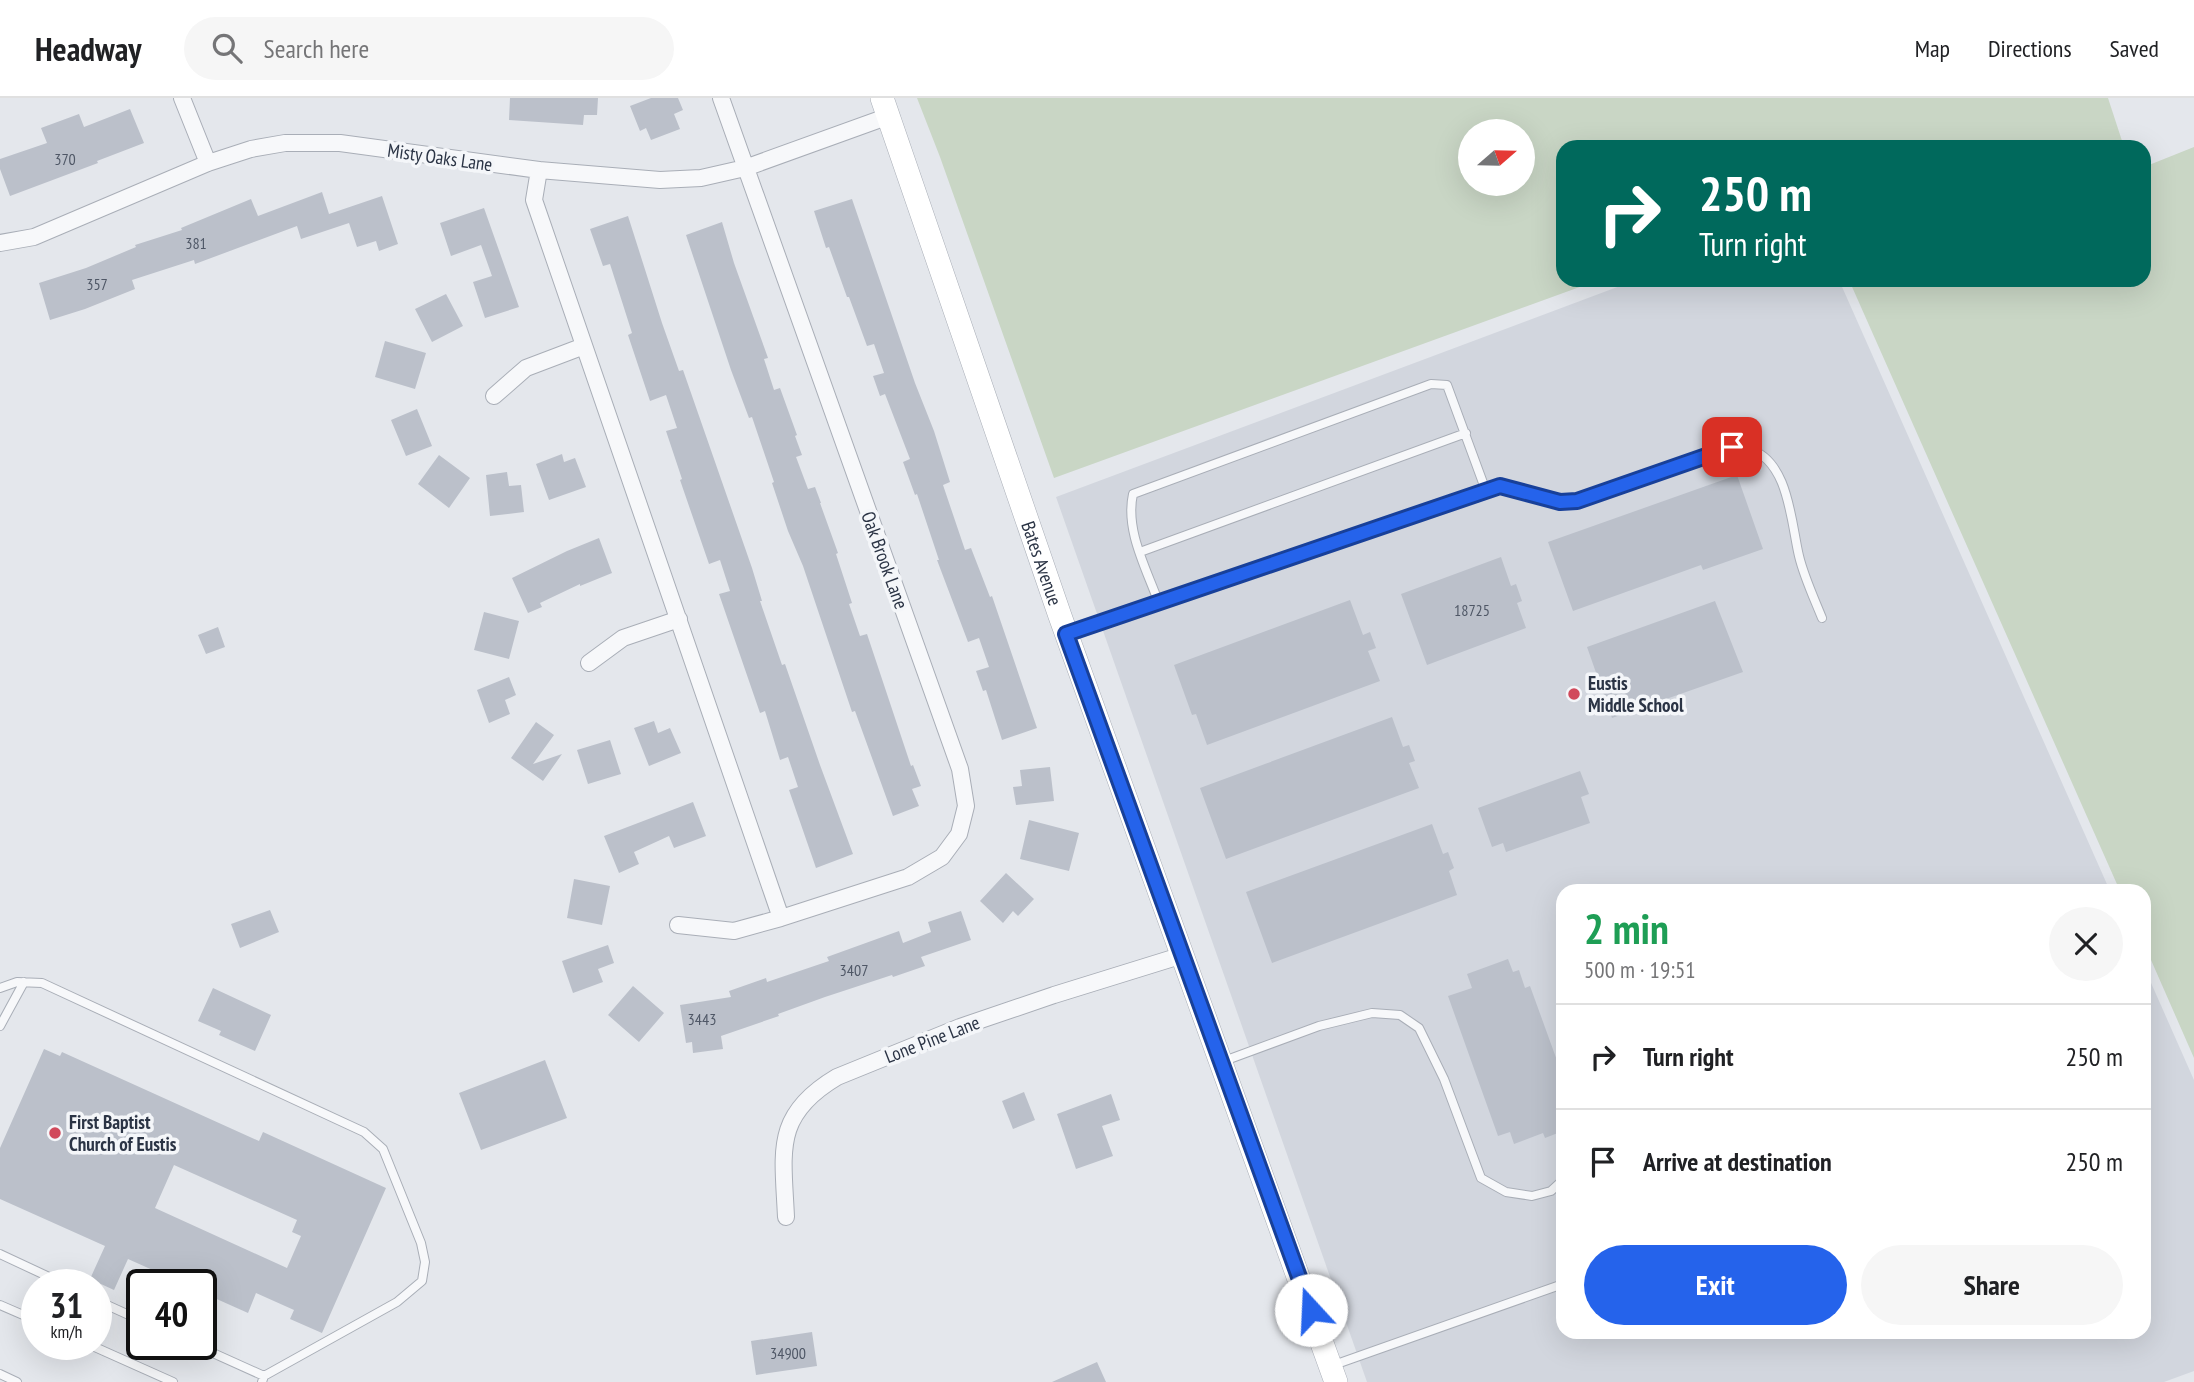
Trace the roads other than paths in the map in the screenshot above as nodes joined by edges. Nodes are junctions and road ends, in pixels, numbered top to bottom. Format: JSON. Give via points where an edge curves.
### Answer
{"nodes":[{"id":1,"x":183,"y":98,"type":"edge"},
{"id":2,"x":721,"y":98,"type":"edge"},
{"id":3,"x":885,"y":107,"type":"edge"},
{"id":4,"x":208,"y":163,"type":"junction"},
{"id":5,"x":745,"y":168,"type":"junction"},
{"id":6,"x":539,"y":170,"type":"junction"},
{"id":7,"x":0,"y":243,"type":"edge"},
{"id":8,"x":584,"y":346,"type":"junction"},
{"id":9,"x":495,"y":396,"type":"dead end"},
{"id":10,"x":1466,"y":433,"type":"junction"},
{"id":11,"x":1486,"y":491,"type":"junction"},
{"id":12,"x":1140,"y":552,"type":"junction"},
{"id":13,"x":1158,"y":601,"type":"junction"},
{"id":14,"x":1822,"y":618,"type":"dead end"},
{"id":15,"x":678,"y":620,"type":"junction"},
{"id":16,"x":1066,"y":634,"type":"junction"},
{"id":17,"x":589,"y":663,"type":"dead end"},
{"id":18,"x":781,"y":918,"type":"junction"},
{"id":19,"x":678,"y":925,"type":"dead end"},
{"id":20,"x":1183,"y":955,"type":"junction"},
{"id":21,"x":23,"y":982,"type":"junction"},
{"id":22,"x":0,"y":988,"type":"edge"},
{"id":23,"x":0,"y":1026,"type":"edge"},
{"id":24,"x":1221,"y":1062,"type":"junction"},
{"id":25,"x":1556,"y":1186,"type":"edge"},
{"id":26,"x":786,"y":1217,"type":"dead end"},
{"id":27,"x":0,"y":1254,"type":"edge"},
{"id":28,"x":32,"y":1269,"type":"edge"},
{"id":29,"x":1556,"y":1287,"type":"edge"},
{"id":30,"x":0,"y":1305,"type":"edge"},
{"id":31,"x":21,"y":1314,"type":"edge"},
{"id":32,"x":112,"y":1355,"type":"edge"},
{"id":33,"x":217,"y":1356,"type":"edge"},
{"id":34,"x":0,"y":1374,"type":"edge"},
{"id":35,"x":1333,"y":1374,"type":"edge"},
{"id":36,"x":263,"y":1379,"type":"edge"},
{"id":37,"x":17,"y":1382,"type":"edge"},
{"id":38,"x":173,"y":1382,"type":"edge"}],
"edges":[{"from":1,"to":4,"type":"street"},
{"from":2,"to":5,"type":"street","name":"Oak Brook Lane"},
{"from":3,"to":5,"type":"street","name":"Misty Oaks Lane"},
{"from":3,"to":16,"type":"street","name":"Bates Avenue"},
{"from":4,"to":6,"type":"street","name":"Misty Oaks Lane","via":[[285,143],[340,143]]},
{"from":4,"to":7,"type":"street","name":"Misty Oaks Lane","via":[[34,237]]},
{"from":5,"to":6,"type":"street","name":"Misty Oaks Lane","via":[[701,178],[660,180]]},
{"from":5,"to":18,"type":"street","name":"Oak Brook Lane","via":[[960,769],[966,806],[959,834],[942,857],[908,877]]},
{"from":6,"to":8,"type":"street","via":[[534,201]]},
{"from":8,"to":9,"type":"street","via":[[526,368]]},
{"from":8,"to":15,"type":"street"},
{"from":10,"to":11,"type":"lane"},
{"from":10,"to":12,"type":"lane"},
{"from":10,"to":12,"type":"lane","via":[[1447,385],[1431,384],[1133,494],[1132,520]]},
{"from":11,"to":13,"type":"lane"},
{"from":11,"to":14,"type":"lane","via":[[1500,486],[1560,502],[1577,501],[1732,447],[1750,449],[1777,472],[1799,557]]},
{"from":12,"to":13,"type":"lane"},
{"from":13,"to":16,"type":"lane"},
{"from":15,"to":17,"type":"street","via":[[623,638]]},
{"from":15,"to":18,"type":"street"},
{"from":16,"to":20,"type":"street","name":"Bates Avenue"},
{"from":18,"to":19,"type":"street","name":"Oak Brook Lane","via":[[734,931]]},
{"from":20,"to":24,"type":"street","name":"Bates Avenue"},
{"from":20,"to":26,"type":"street","name":"Lone Pine Lane","via":[[960,1027],[818,1088],[800,1105],[783,1146]]},
{"from":21,"to":22,"type":"lane"},
{"from":21,"to":23,"type":"lane"},
{"from":21,"to":36,"type":"lane","via":[[42,983],[363,1132],[383,1149],[421,1243],[422,1281],[397,1303]]},
{"from":24,"to":25,"type":"lane","via":[[1319,1026],[1372,1013],[1399,1015],[1419,1028],[1444,1079],[1481,1178],[1506,1192],[1532,1196]]},
{"from":24,"to":35,"type":"street","name":"Bates Avenue"},
{"from":27,"to":28,"type":"lane"},
{"from":29,"to":35,"type":"lane"},
{"from":30,"to":31,"type":"lane"},
{"from":32,"to":38,"type":"lane"},
{"from":33,"to":36,"type":"lane"},
{"from":34,"to":37,"type":"lane"}]}
